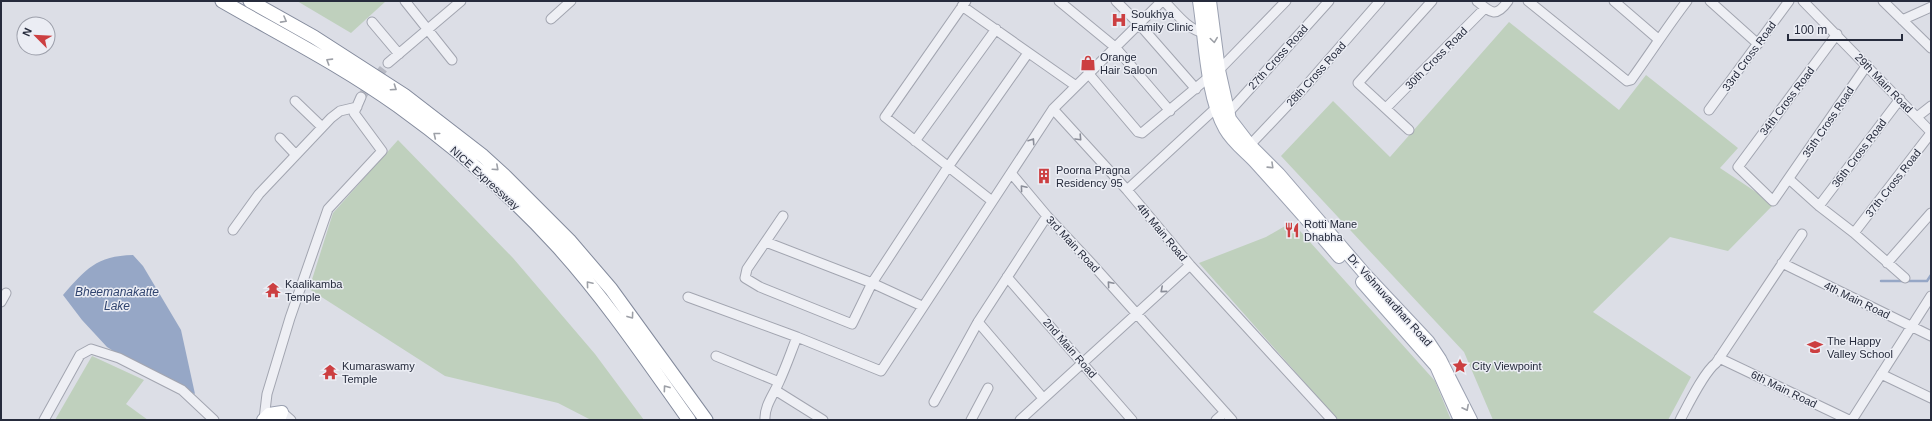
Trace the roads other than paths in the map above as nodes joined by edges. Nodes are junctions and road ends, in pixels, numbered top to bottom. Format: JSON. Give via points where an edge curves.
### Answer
{"nodes":[{"id":1,"x":250,"y":1,"type":"edge"},
{"id":2,"x":405,"y":1,"type":"edge"},
{"id":3,"x":461,"y":1,"type":"edge"},
{"id":4,"x":571,"y":1,"type":"edge"},
{"id":5,"x":1059,"y":1,"type":"edge"},
{"id":6,"x":1116,"y":1,"type":"edge"},
{"id":7,"x":1163,"y":1,"type":"edge"},
{"id":8,"x":1199,"y":1,"type":"edge"},
{"id":9,"x":1285,"y":1,"type":"edge"},
{"id":10,"x":1329,"y":1,"type":"edge"},
{"id":11,"x":1380,"y":1,"type":"edge"},
{"id":12,"x":1432,"y":1,"type":"edge"},
{"id":13,"x":1477,"y":1,"type":"edge"},
{"id":14,"x":1508,"y":1,"type":"edge"},
{"id":15,"x":1528,"y":1,"type":"edge"},
{"id":16,"x":1614,"y":1,"type":"edge"},
{"id":17,"x":1687,"y":1,"type":"edge"},
{"id":18,"x":1710,"y":1,"type":"edge"},
{"id":19,"x":1789,"y":1,"type":"edge"},
{"id":20,"x":1803,"y":1,"type":"edge"},
{"id":21,"x":1883,"y":1,"type":"edge"},
{"id":22,"x":1921,"y":1,"type":"edge"},
{"id":23,"x":224,"y":2,"type":"edge"},
{"id":24,"x":964,"y":3,"type":"edge"},
{"id":25,"x":1213,"y":3,"type":"edge"},
{"id":26,"x":450,"y":5,"type":"edge"},
{"id":27,"x":1485,"y":8,"type":"junction"},
{"id":28,"x":1928,"y":9,"type":"edge"},
{"id":29,"x":551,"y":19,"type":"dead end"},
{"id":30,"x":1902,"y":20,"type":"junction"},
{"id":31,"x":372,"y":22,"type":"dead end"},
{"id":32,"x":1139,"y":24,"type":"junction"},
{"id":33,"x":996,"y":29,"type":"junction"},
{"id":34,"x":427,"y":30,"type":"junction"},
{"id":35,"x":1204,"y":32,"type":"junction"},
{"id":36,"x":1837,"y":34,"type":"junction"},
{"id":37,"x":1658,"y":39,"type":"junction"},
{"id":38,"x":1758,"y":44,"type":"junction"},
{"id":39,"x":1115,"y":47,"type":"junction"},
{"id":40,"x":1931,"y":48,"type":"edge"},
{"id":41,"x":1028,"y":53,"type":"junction"},
{"id":42,"x":399,"y":54,"type":"junction"},
{"id":43,"x":452,"y":60,"type":"dead end"},
{"id":44,"x":388,"y":63,"type":"tunnel mouth"},
{"id":45,"x":1867,"y":65,"type":"junction"},
{"id":46,"x":1088,"y":73,"type":"junction"},
{"id":47,"x":1214,"y":73,"type":"junction"},
{"id":48,"x":1076,"y":86,"type":"junction"},
{"id":49,"x":1196,"y":89,"type":"junction"},
{"id":50,"x":361,"y":97,"type":"tunnel mouth"},
{"id":51,"x":1900,"y":99,"type":"junction"},
{"id":52,"x":295,"y":101,"type":"dead end"},
{"id":53,"x":1931,"y":106,"type":"edge"},
{"id":54,"x":357,"y":107,"type":"junction"},
{"id":55,"x":1386,"y":108,"type":"junction"},
{"id":56,"x":1053,"y":109,"type":"junction"},
{"id":57,"x":1222,"y":110,"type":"junction"},
{"id":58,"x":1709,"y":110,"type":"dead end"},
{"id":59,"x":1170,"y":111,"type":"junction"},
{"id":60,"x":1917,"y":117,"type":"junction"},
{"id":61,"x":322,"y":127,"type":"junction"},
{"id":62,"x":1409,"y":130,"type":"dead end"},
{"id":63,"x":1931,"y":132,"type":"edge"},
{"id":64,"x":280,"y":138,"type":"dead end"},
{"id":65,"x":915,"y":141,"type":"junction"},
{"id":66,"x":1250,"y":145,"type":"junction"},
{"id":67,"x":296,"y":155,"type":"junction"},
{"id":68,"x":948,"y":167,"type":"junction"},
{"id":69,"x":1738,"y":167,"type":"joint"},
{"id":70,"x":1011,"y":173,"type":"junction"},
{"id":71,"x":1789,"y":178,"type":"junction"},
{"id":72,"x":1127,"y":190,"type":"junction"},
{"id":73,"x":992,"y":201,"type":"junction"},
{"id":74,"x":1819,"y":206,"type":"junction"},
{"id":75,"x":1931,"y":213,"type":"edge"},
{"id":76,"x":783,"y":216,"type":"dead end"},
{"id":77,"x":1047,"y":216,"type":"junction"},
{"id":78,"x":233,"y":230,"type":"dead end"},
{"id":79,"x":1854,"y":233,"type":"junction"},
{"id":80,"x":1802,"y":234,"type":"dead end"},
{"id":81,"x":766,"y":242,"type":"junction"},
{"id":82,"x":1782,"y":263,"type":"junction"},
{"id":83,"x":1887,"y":263,"type":"junction"},
{"id":84,"x":1190,"y":265,"type":"junction"},
{"id":85,"x":1007,"y":277,"type":"junction"},
{"id":86,"x":1905,"y":278,"type":"dead end"},
{"id":87,"x":872,"y":283,"type":"junction"},
{"id":88,"x":1931,"y":296,"type":"edge"},
{"id":89,"x":688,"y":297,"type":"dead end"},
{"id":90,"x":922,"y":306,"type":"junction"},
{"id":91,"x":1136,"y":314,"type":"junction"},
{"id":92,"x":978,"y":322,"type":"junction"},
{"id":93,"x":1912,"y":327,"type":"junction"},
{"id":94,"x":1931,"y":336,"type":"edge"},
{"id":95,"x":797,"y":337,"type":"junction"},
{"id":96,"x":716,"y":356,"type":"dead end"},
{"id":97,"x":1718,"y":360,"type":"junction"},
{"id":98,"x":1082,"y":362,"type":"junction"},
{"id":99,"x":1882,"y":374,"type":"junction"},
{"id":100,"x":777,"y":386,"type":"junction"},
{"id":101,"x":988,"y":388,"type":"dead end"},
{"id":102,"x":1043,"y":398,"type":"junction"},
{"id":103,"x":1931,"y":398,"type":"edge"},
{"id":104,"x":934,"y":402,"type":"dead end"},
{"id":105,"x":1225,"y":412,"type":"junction"},
{"id":106,"x":284,"y":417,"type":"edge"},
{"id":107,"x":208,"y":418,"type":"edge"},
{"id":108,"x":1026,"y":418,"type":"edge"},
{"id":109,"x":44,"y":420,"type":"edge"},
{"id":110,"x":264,"y":420,"type":"edge"},
{"id":111,"x":689,"y":420,"type":"edge"},
{"id":112,"x":706,"y":420,"type":"edge"},
{"id":113,"x":765,"y":420,"type":"edge"},
{"id":114,"x":823,"y":420,"type":"edge"},
{"id":115,"x":971,"y":420,"type":"edge"},
{"id":116,"x":1132,"y":420,"type":"edge"},
{"id":117,"x":1216,"y":420,"type":"edge"},
{"id":118,"x":1232,"y":420,"type":"edge"},
{"id":119,"x":1332,"y":420,"type":"edge"},
{"id":120,"x":1460,"y":420,"type":"edge"},
{"id":121,"x":1471,"y":420,"type":"edge"},
{"id":122,"x":1680,"y":420,"type":"edge"},
{"id":123,"x":1851,"y":420,"type":"edge"}],
"edges":[{"from":1,"to":112,"type":"highway","name":"NICE Expressway","one_way":true,"via":[[320,41],[404,95],[506,177],[569,240],[611,289]]},
{"from":2,"to":34,"type":"street"},
{"from":3,"to":26,"type":"street"},
{"from":4,"to":29,"type":"street"},
{"from":5,"to":39,"type":"street"},
{"from":6,"to":32,"type":"street"},
{"from":7,"to":32,"type":"street"},
{"from":7,"to":35,"type":"street","via":[[1188,26]]},
{"from":8,"to":35,"type":"main road","name":"Dr. Vishnuvardhan Road"},
{"from":9,"to":47,"type":"street"},
{"from":10,"to":57,"type":"street","name":"27th Cross Road"},
{"from":11,"to":66,"type":"street","name":"28th Cross Road"},
{"from":12,"to":55,"type":"street","via":[[1358,83]]},
{"from":13,"to":27,"type":"street"},
{"from":14,"to":27,"type":"street","via":[[1500,11],[1490,12]]},
{"from":15,"to":37,"type":"street","via":[[1623,79],[1631,80]]},
{"from":16,"to":37,"type":"street"},
{"from":17,"to":37,"type":"street"},
{"from":18,"to":38,"type":"street"},
{"from":19,"to":38,"type":"street","name":"33rd Cross Road"},
{"from":20,"to":36,"type":"street","name":"29th Main Road"},
{"from":21,"to":30,"type":"street"},
{"from":22,"to":28,"type":"street"},
{"from":111,"to":23,"type":"highway","name":"NICE Expressway","one_way":true,"via":[[600,298],[562,252],[475,166],[362,81]]},
{"from":24,"to":33,"type":"street"},
{"from":24,"to":65,"type":"street","via":[[885,118]]},
{"from":25,"to":47,"type":"main road","name":"Dr. Vishnuvardhan Road","one_way":true},
{"from":26,"to":34,"type":"street"},
{"from":27,"to":55,"type":"street","name":"30th Cross Road"},
{"from":28,"to":30,"type":"street"},
{"from":30,"to":40,"type":"street"},
{"from":31,"to":42,"type":"street"},
{"from":32,"to":39,"type":"street"},
{"from":32,"to":49,"type":"street"},
{"from":33,"to":41,"type":"street"},
{"from":33,"to":65,"type":"street"},
{"from":34,"to":42,"type":"street"},
{"from":34,"to":43,"type":"street"},
{"from":35,"to":47,"type":"main road","name":"Dr. Vishnuvardhan Road"},
{"from":36,"to":45,"type":"street","name":"29th Main Road"},
{"from":36,"to":69,"type":"street","name":"34th Cross Road"},
{"from":38,"to":58,"type":"street","name":"33rd Cross Road"},
{"from":39,"to":46,"type":"street"},
{"from":39,"to":59,"type":"street"},
{"from":41,"to":48,"type":"street"},
{"from":41,"to":68,"type":"street"},
{"from":42,"to":44,"type":"street"},
{"from":45,"to":51,"type":"street","name":"29th Main Road"},
{"from":45,"to":71,"type":"street","name":"35th Cross Road"},
{"from":46,"to":48,"type":"street"},
{"from":46,"to":59,"type":"street","via":[[1138,132],[1147,131]]},
{"from":47,"to":49,"type":"street"},
{"from":47,"to":57,"type":"main road","name":"Dr. Vishnuvardhan Road"},
{"from":48,"to":56,"type":"street"},
{"from":49,"to":59,"type":"street"},
{"from":50,"to":54,"type":"street"},
{"from":51,"to":60,"type":"street","name":"29th Main Road"},
{"from":51,"to":74,"type":"street","name":"36th Cross Road"},
{"from":52,"to":61,"type":"street"},
{"from":53,"to":60,"type":"street"},
{"from":54,"to":61,"type":"street","via":[[340,111]]},
{"from":54,"to":110,"type":"street","via":[[354,113],[382,150],[328,209],[290,318],[267,394]]},
{"from":55,"to":62,"type":"street"},
{"from":70,"to":56,"type":"street","one_way":true},
{"from":56,"to":72,"type":"street","name":"4th Main Road","one_way":true},
{"from":57,"to":66,"type":"main road","name":"Dr. Vishnuvardhan Road"},
{"from":57,"to":72,"type":"street","name":"27th Cross Road"},
{"from":57,"to":120,"type":"main road","name":"Dr. Vishnuvardhan Road","via":[[1225,129],[1234,142],[1253,160],[1436,366]]},
{"from":60,"to":63,"type":"street","name":"29th Main Road"},
{"from":61,"to":67,"type":"street"},
{"from":63,"to":79,"type":"street","name":"37th Cross Road"},
{"from":64,"to":67,"type":"street"},
{"from":65,"to":68,"type":"street"},
{"from":66,"to":121,"type":"main road","name":"Dr. Vishnuvardhan Road","one_way":true,"via":[[1428,341]]},
{"from":67,"to":78,"type":"street","via":[[259,194]]},
{"from":68,"to":73,"type":"street"},
{"from":68,"to":87,"type":"street"},
{"from":69,"to":71,"type":"street","name":"35th Cross Road","via":[[1773,201]]},
{"from":70,"to":73,"type":"street"},
{"from":77,"to":70,"type":"street","name":"3rd Main Road","one_way":true},
{"from":71,"to":74,"type":"street"},
{"from":72,"to":84,"type":"street","name":"4th Main Road"},
{"from":73,"to":90,"type":"street"},
{"from":74,"to":79,"type":"street"},
{"from":75,"to":83,"type":"street"},
{"from":76,"to":81,"type":"street"},
{"from":77,"to":85,"type":"street"},
{"from":91,"to":77,"type":"street","name":"3rd Main Road","one_way":true},
{"from":79,"to":83,"type":"street"},
{"from":80,"to":82,"type":"street"},
{"from":81,"to":87,"type":"street"},
{"from":81,"to":87,"type":"street","via":[[747,269],[745,278],[760,287],[852,324]]},
{"from":82,"to":93,"type":"street","name":"4th Main Road"},
{"from":82,"to":97,"type":"street"},
{"from":83,"to":86,"type":"street"},
{"from":84,"to":91,"type":"street","one_way":true},
{"from":84,"to":119,"type":"street","name":"4th Main Road"},
{"from":85,"to":92,"type":"street"},
{"from":85,"to":98,"type":"street","name":"2nd Main Road"},
{"from":87,"to":90,"type":"street"},
{"from":88,"to":93,"type":"street"},
{"from":89,"to":95,"type":"street"},
{"from":90,"to":95,"type":"street","via":[[881,371]]},
{"from":91,"to":98,"type":"street"},
{"from":91,"to":105,"type":"street","name":"3rd Main Road"},
{"from":92,"to":102,"type":"street"},
{"from":92,"to":104,"type":"street"},
{"from":93,"to":94,"type":"street","name":"4th Main Road"},
{"from":93,"to":99,"type":"street"},
{"from":95,"to":100,"type":"street"},
{"from":96,"to":100,"type":"street"},
{"from":97,"to":122,"type":"street","via":[[1708,369],[1707,375]]},
{"from":97,"to":123,"type":"street","name":"6th Main Road"},
{"from":98,"to":102,"type":"street"},
{"from":98,"to":116,"type":"street","name":"2nd Main Road"},
{"from":99,"to":103,"type":"street"},
{"from":99,"to":123,"type":"street"},
{"from":100,"to":113,"type":"street","via":[[766,410]]},
{"from":100,"to":114,"type":"street"},
{"from":101,"to":115,"type":"street"},
{"from":102,"to":108,"type":"street"},
{"from":105,"to":117,"type":"street"},
{"from":105,"to":118,"type":"street","name":"3rd Main Road"},
{"from":106,"to":110,"type":"main road","via":[[269,414]]},
{"from":107,"to":109,"type":"street","via":[[182,390],[119,358],[91,349],[80,355]]}]}
